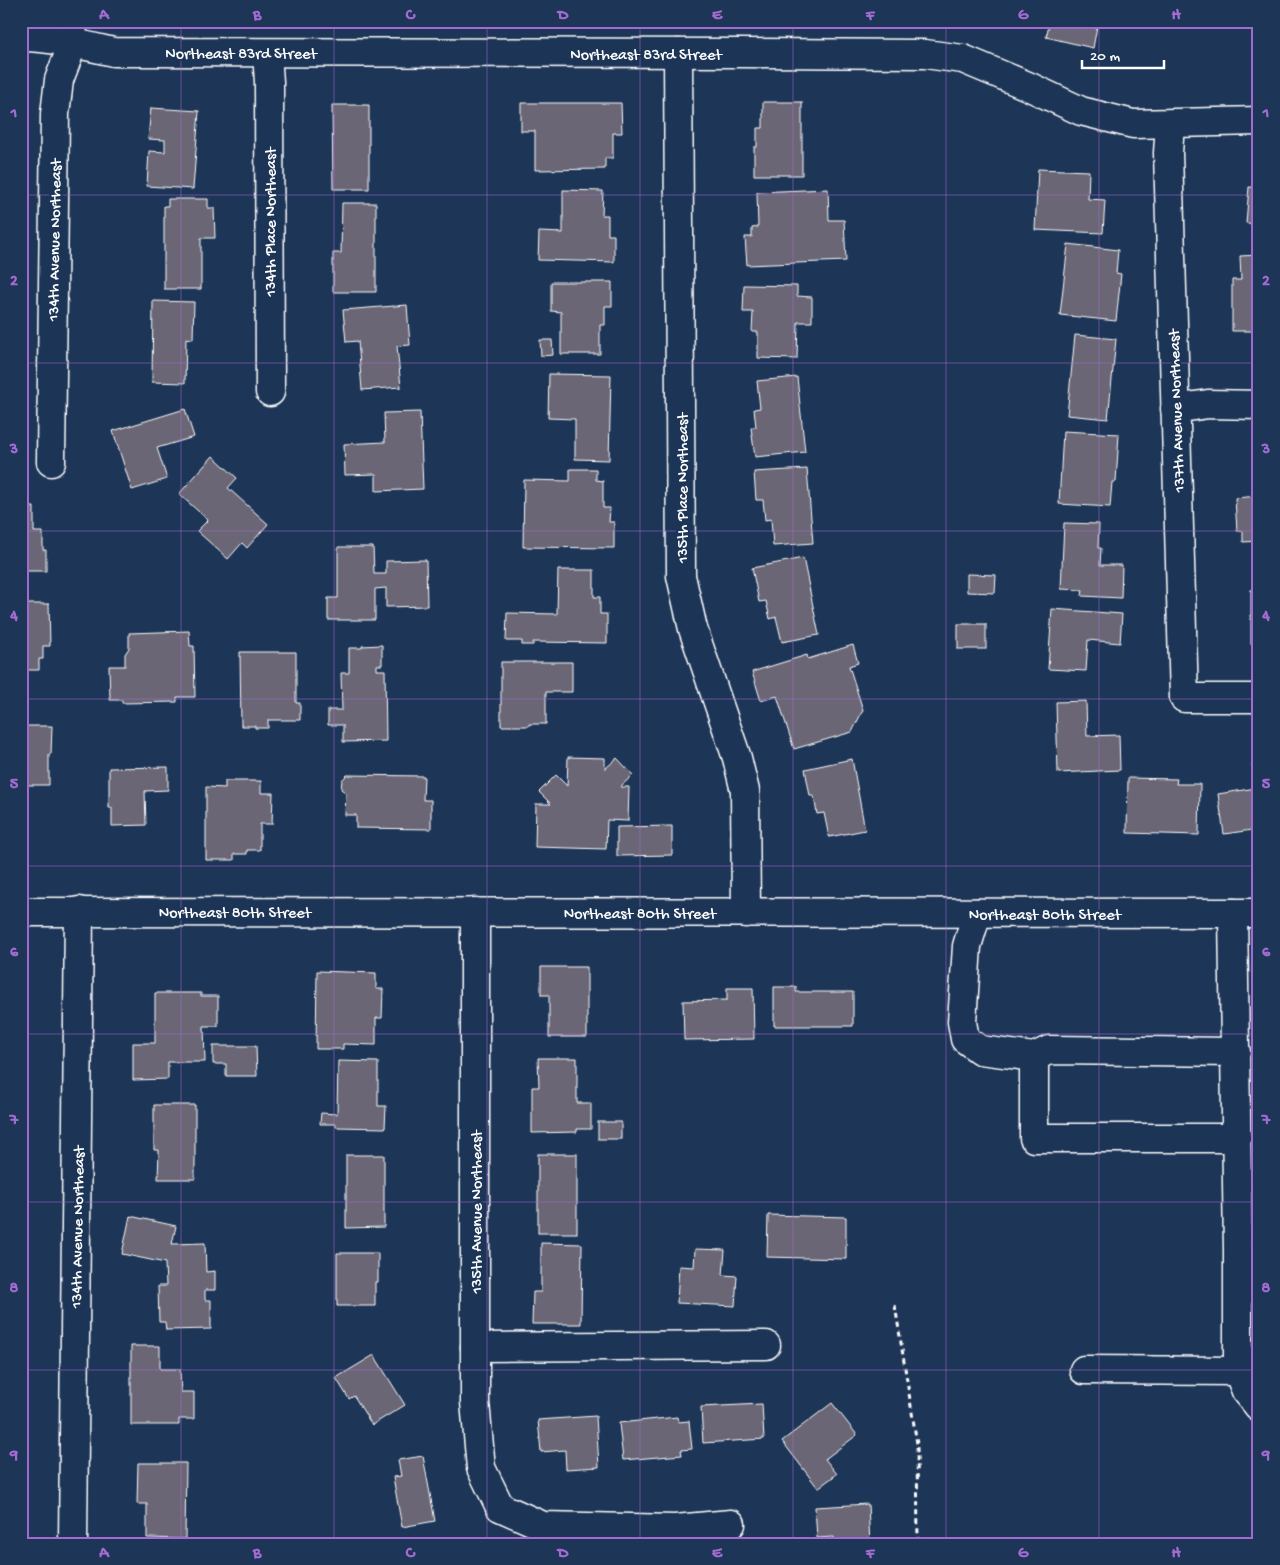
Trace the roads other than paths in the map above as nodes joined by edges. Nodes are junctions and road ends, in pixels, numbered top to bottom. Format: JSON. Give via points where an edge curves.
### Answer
{"nodes":[{"id":1,"x":73,"y":32,"type":"edge"},
{"id":2,"x":21,"y":37,"type":"edge"},
{"id":3,"x":267,"y":52,"type":"junction"},
{"id":4,"x":678,"y":53,"type":"junction"},
{"id":5,"x":1259,"y":121,"type":"edge"},
{"id":6,"x":1170,"y":124,"type":"junction"},
{"id":7,"x":270,"y":392,"type":"dead end"},
{"id":8,"x":1259,"y":405,"type":"edge"},
{"id":9,"x":1175,"y":409,"type":"junction"},
{"id":10,"x":51,"y":462,"type":"dead end"},
{"id":11,"x":1259,"y":698,"type":"edge"},
{"id":12,"x":79,"y":911,"type":"junction"},
{"id":13,"x":21,"y":912,"type":"edge"},
{"id":14,"x":475,"y":912,"type":"junction"},
{"id":15,"x":746,"y":913,"type":"junction"},
{"id":16,"x":977,"y":913,"type":"junction"},
{"id":17,"x":1246,"y":913,"type":"edge"},
{"id":18,"x":1236,"y":1052,"type":"junction"},
{"id":19,"x":1034,"y":1057,"type":"junction"},
{"id":20,"x":1237,"y":1138,"type":"junction"},
{"id":21,"x":1249,"y":1295,"type":"edge"},
{"id":22,"x":766,"y":1345,"type":"dead end"},
{"id":23,"x":475,"y":1347,"type":"junction"},
{"id":24,"x":1084,"y":1370,"type":"dead end"},
{"id":25,"x":1238,"y":1370,"type":"junction"},
{"id":26,"x":1259,"y":1407,"type":"edge"},
{"id":27,"x":731,"y":1524,"type":"dead end"},
{"id":28,"x":73,"y":1544,"type":"edge"}],
"edges":[{"from":1,"to":2,"type":"street","name":"Northeast 83rd Street"},
{"from":1,"to":3,"type":"street","name":"Northeast 83rd Street","via":[[113,52]]},
{"from":1,"to":10,"type":"street","name":"134th Avenue Northeast","via":[[58,80],[55,114]]},
{"from":3,"to":4,"type":"street","name":"Northeast 83rd Street"},
{"from":3,"to":7,"type":"street","name":"134th Place Northeast"},
{"from":4,"to":6,"type":"street","name":"Northeast 83rd Street","via":[[925,54],[963,59],[1081,111],[1133,124]]},
{"from":4,"to":15,"type":"street","name":"135th Place Northeast","via":[[681,576],[693,629],[745,791]]},
{"from":5,"to":6,"type":"street","name":"Northeast 83rd Street"},
{"from":6,"to":9,"type":"street","name":"137th Avenue Northeast"},
{"from":8,"to":9,"type":"street","via":[[1208,404]]},
{"from":9,"to":11,"type":"street","name":"137th Avenue Northeast","via":[[1184,698]]},
{"from":12,"to":13,"type":"street","name":"Northeast 80th Street"},
{"from":12,"to":14,"type":"street","name":"Northeast 80th Street"},
{"from":12,"to":28,"type":"street","name":"134th Avenue Northeast"},
{"from":14,"to":15,"type":"street","name":"Northeast 80th Street"},
{"from":14,"to":23,"type":"street","name":"135th Avenue Northeast"},
{"from":15,"to":16,"type":"street","name":"Northeast 80th Street"},
{"from":16,"to":17,"type":"street","name":"Northeast 80th Street"},
{"from":16,"to":19,"type":"street","via":[[967,946],[962,1022],[965,1039],[980,1050]]},
{"from":17,"to":18,"type":"street"},
{"from":18,"to":19,"type":"street","via":[[1049,1050]]},
{"from":18,"to":20,"type":"street"},
{"from":19,"to":20,"type":"street","via":[[1034,1138]]},
{"from":20,"to":21,"type":"street"},
{"from":21,"to":25,"type":"street"},
{"from":22,"to":23,"type":"street"},
{"from":23,"to":27,"type":"street","name":"135th Avenue Northeast","via":[[475,1402],[482,1468],[500,1507],[543,1526],[675,1529]]},
{"from":24,"to":25,"type":"street"},
{"from":25,"to":26,"type":"street","via":[[1246,1391]]}]}
